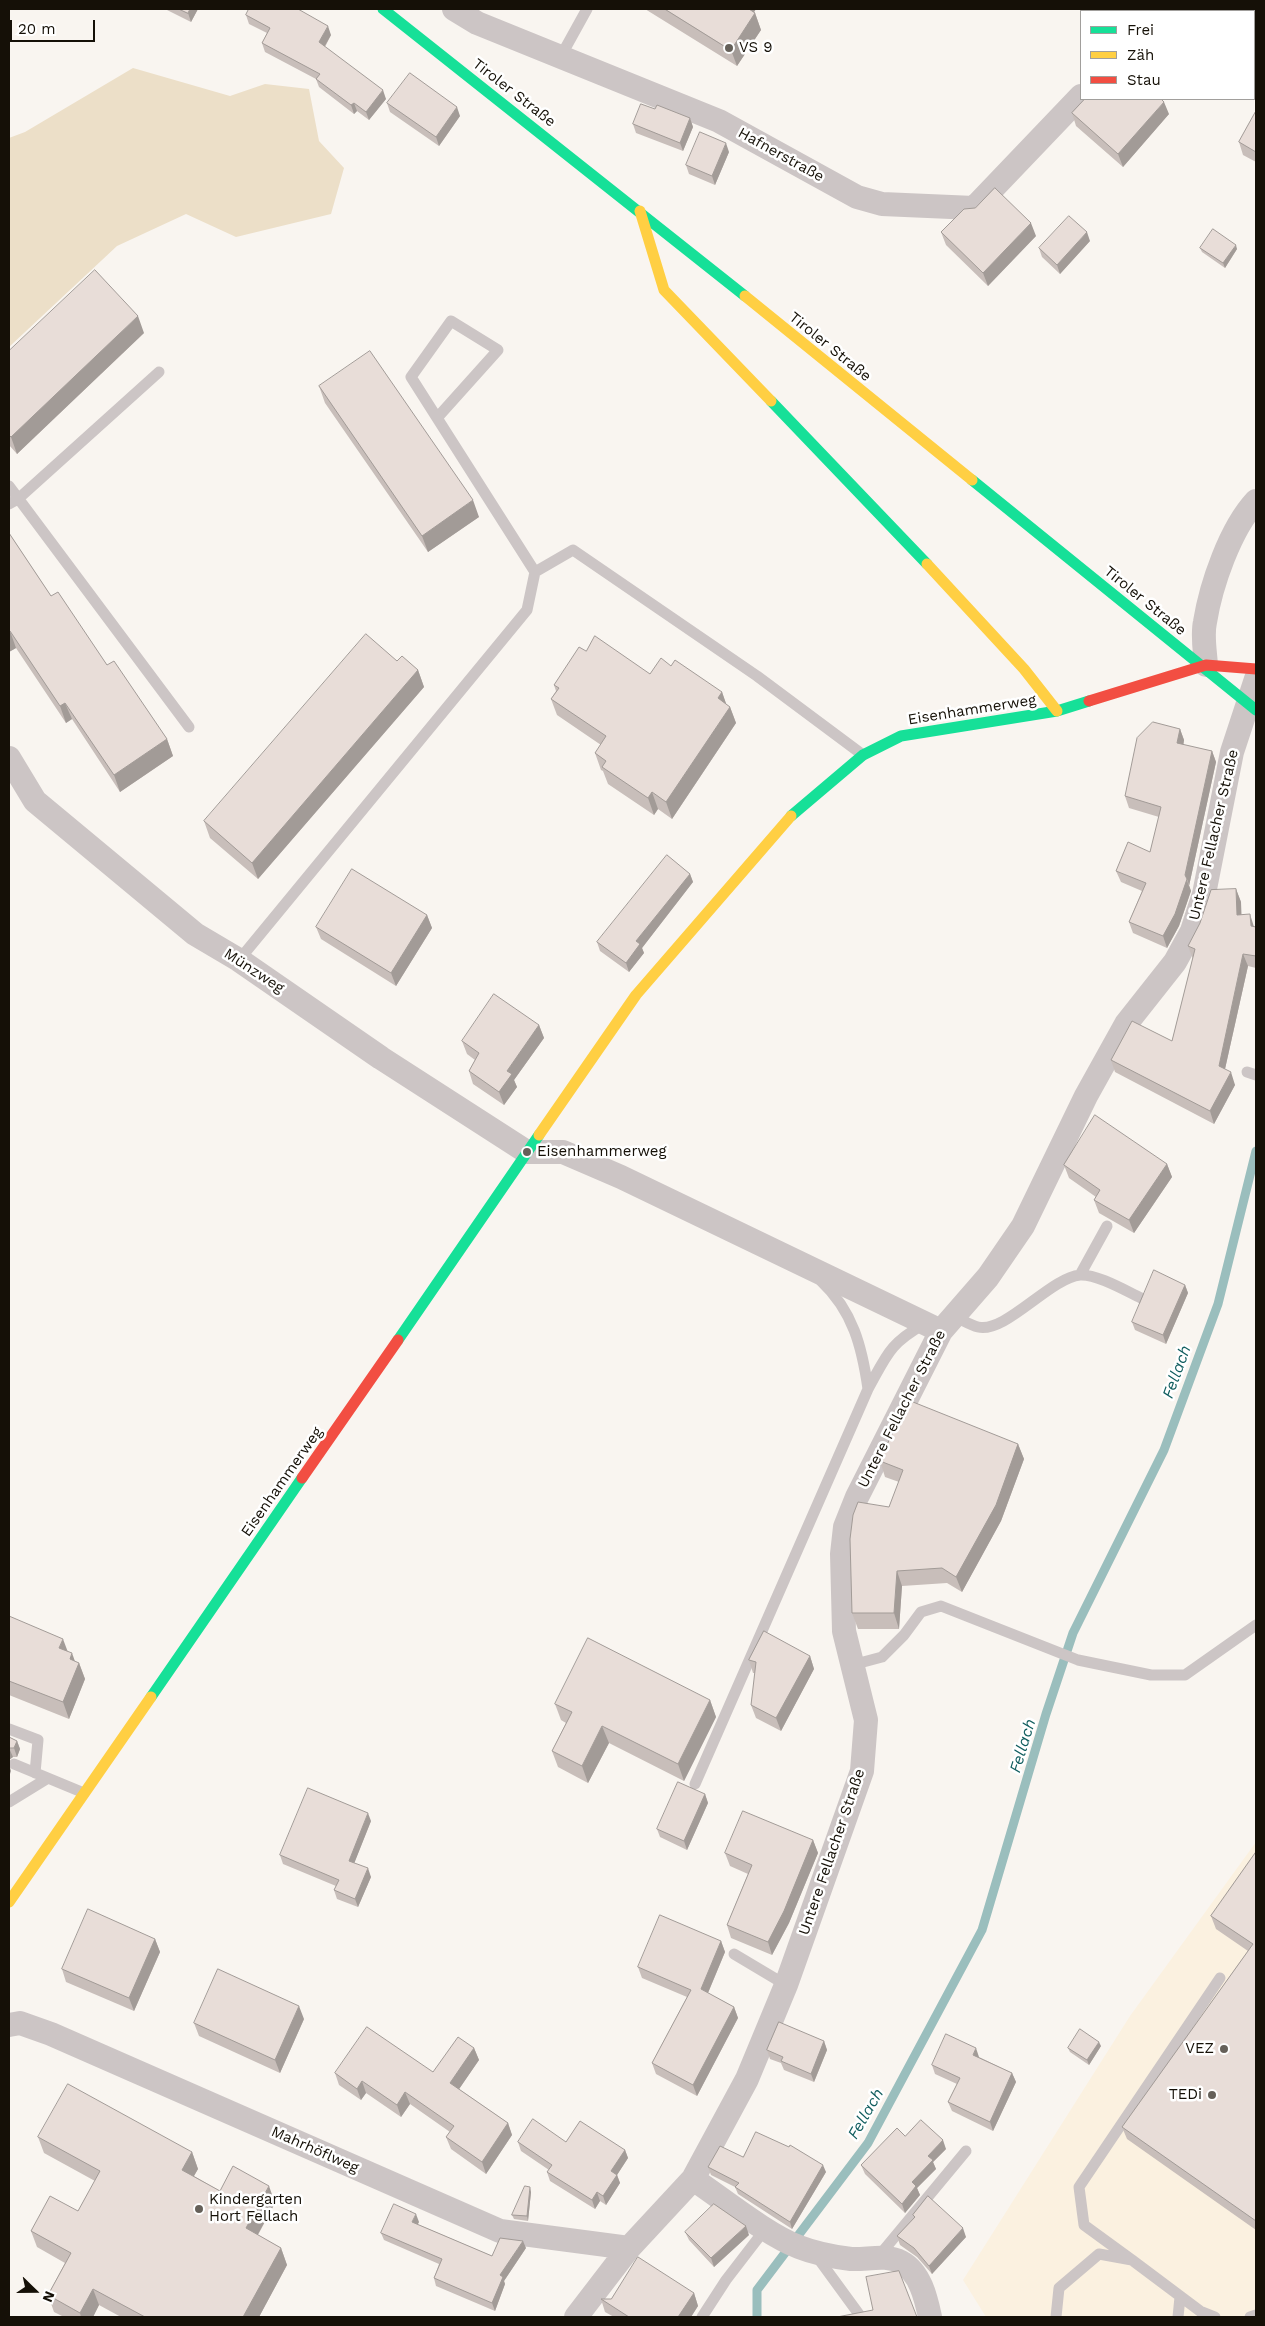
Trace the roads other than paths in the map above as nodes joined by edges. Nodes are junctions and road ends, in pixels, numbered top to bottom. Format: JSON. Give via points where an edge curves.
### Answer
{"nodes":[{"id":1,"x":383,"y":9,"type":"edge"},
{"id":2,"x":454,"y":9,"type":"edge"},
{"id":3,"x":587,"y":9,"type":"edge"},
{"id":4,"x":561,"y":56,"type":"junction"},
{"id":5,"x":1080,"y":97,"type":"edge"},
{"id":6,"x":640,"y":211,"type":"junction"},
{"id":7,"x":159,"y":372,"type":"dead end"},
{"id":8,"x":437,"y":418,"type":"junction"},
{"id":9,"x":9,"y":486,"type":"edge"},
{"id":10,"x":13,"y":501,"type":"edge"},
{"id":11,"x":1256,"y":502,"type":"edge"},
{"id":12,"x":535,"y":572,"type":"junction"},
{"id":13,"x":1206,"y":665,"type":"junction"},
{"id":14,"x":1256,"y":669,"type":"edge"},
{"id":15,"x":1256,"y":679,"type":"edge"},
{"id":16,"x":1256,"y":710,"type":"edge"},
{"id":17,"x":1057,"y":711,"type":"junction"},
{"id":18,"x":189,"y":727,"type":"dead end"},
{"id":19,"x":863,"y":755,"type":"junction"},
{"id":20,"x":9,"y":758,"type":"edge"},
{"id":21,"x":239,"y":960,"type":"junction"},
{"id":22,"x":527,"y":1152,"type":"junction"},
{"id":23,"x":1106,"y":1226,"type":"edge"},
{"id":24,"x":808,"y":1268,"type":"junction"},
{"id":25,"x":1080,"y":1275,"type":"junction"},
{"id":26,"x":1141,"y":1298,"type":"edge"},
{"id":27,"x":940,"y":1323,"type":"junction"},
{"id":28,"x":868,"y":1389,"type":"junction"},
{"id":29,"x":1256,"y":1625,"type":"edge"},
{"id":30,"x":852,"y":1664,"type":"junction"},
{"id":31,"x":9,"y":1728,"type":"edge"},
{"id":32,"x":14,"y":1764,"type":"dead end"},
{"id":33,"x":35,"y":1773,"type":"junction"},
{"id":34,"x":48,"y":1778,"type":"junction"},
{"id":35,"x":695,"y":1784,"type":"dead end"},
{"id":36,"x":84,"y":1793,"type":"junction"},
{"id":37,"x":9,"y":1802,"type":"edge"},
{"id":38,"x":9,"y":1902,"type":"edge"},
{"id":39,"x":734,"y":1954,"type":"dead end"},
{"id":40,"x":1220,"y":1978,"type":"dead end"},
{"id":41,"x":786,"y":1985,"type":"junction"},
{"id":42,"x":9,"y":2025,"type":"edge"},
{"id":43,"x":966,"y":2152,"type":"dead end"},
{"id":44,"x":693,"y":2179,"type":"junction"},
{"id":45,"x":771,"y":2232,"type":"junction"},
{"id":46,"x":629,"y":2248,"type":"junction"},
{"id":47,"x":806,"y":2249,"type":"junction"},
{"id":48,"x":878,"y":2257,"type":"junction"},
{"id":49,"x":1132,"y":2260,"type":"junction"},
{"id":50,"x":1180,"y":2297,"type":"junction"},
{"id":51,"x":1256,"y":2315,"type":"edge"},
{"id":52,"x":576,"y":2317,"type":"edge"},
{"id":53,"x":702,"y":2317,"type":"edge"},
{"id":54,"x":861,"y":2317,"type":"edge"},
{"id":55,"x":930,"y":2317,"type":"edge"},
{"id":56,"x":1056,"y":2317,"type":"edge"},
{"id":57,"x":1178,"y":2317,"type":"edge"},
{"id":58,"x":1215,"y":2317,"type":"edge"},
{"id":59,"x":1250,"y":2317,"type":"edge"}],
"edges":[{"from":1,"to":6,"type":"street","name":"Tiroler Straße"},
{"from":2,"to":4,"type":"street","name":"Hafnerstraße","via":[[477,23]]},
{"from":3,"to":4,"type":"lane"},
{"from":4,"to":5,"type":"street","name":"Hafnerstraße","via":[[719,121],[857,197],[882,204],[974,208]]},
{"from":6,"to":16,"type":"street","name":"Tiroler Straße"},
{"from":6,"to":17,"type":"street","via":[[664,290],[910,545],[1024,669]]},
{"from":7,"to":10,"type":"lane"},
{"from":8,"to":8,"type":"lane","via":[[411,377],[451,321],[498,350]]},
{"from":8,"to":12,"type":"lane"},
{"from":9,"to":10,"type":"lane"},
{"from":10,"to":18,"type":"lane"},
{"from":11,"to":13,"type":"street","via":[[1246,512],[1220,564],[1204,624]]},
{"from":12,"to":19,"type":"lane","via":[[572,550],[757,676]]},
{"from":12,"to":21,"type":"lane","via":[[527,610]]},
{"from":13,"to":14,"type":"street","name":"Eisenhammerweg"},
{"from":13,"to":17,"type":"street","name":"Eisenhammerweg"},
{"from":15,"to":27,"type":"street","name":"Untere Fellacher Straße","via":[[1232,752],[1204,894],[1192,931],[1175,962],[1126,1024],[1086,1096],[1022,1226],[988,1277]]},
{"from":17,"to":19,"type":"street","name":"Eisenhammerweg","via":[[901,736]]},
{"from":19,"to":22,"type":"street","name":"Eisenhammerweg","via":[[782,823],[636,995]]},
{"from":20,"to":21,"type":"street","name":"Münzweg","via":[[35,801],[195,934]]},
{"from":21,"to":22,"type":"street","name":"Münzweg","via":[[381,1058]]},
{"from":22,"to":24,"type":"street","via":[[564,1152]]},
{"from":22,"to":36,"type":"street","name":"Eisenhammerweg"},
{"from":23,"to":25,"type":"lane"},
{"from":24,"to":27,"type":"street"},
{"from":24,"to":28,"type":"lane","via":[[833,1292],[848,1314],[863,1351]]},
{"from":25,"to":26,"type":"lane","via":[[1096,1278]]},
{"from":25,"to":27,"type":"lane","via":[[1052,1287],[995,1325],[979,1328]]},
{"from":27,"to":28,"type":"lane","via":[[905,1334],[891,1347]]},
{"from":27,"to":30,"type":"street","name":"Untere Fellacher Straße","via":[[845,1527],[842,1554],[844,1631]]},
{"from":28,"to":35,"type":"lane"},
{"from":29,"to":30,"type":"lane","via":[[1185,1674],[1151,1675],[1078,1660],[941,1606],[921,1612],[882,1657]]},
{"from":30,"to":41,"type":"street","name":"Untere Fellacher Straße","via":[[866,1720],[862,1770]]},
{"from":31,"to":33,"type":"lane","via":[[38,1740]]},
{"from":32,"to":33,"type":"lane"},
{"from":33,"to":34,"type":"lane"},
{"from":34,"to":36,"type":"lane"},
{"from":34,"to":37,"type":"lane"},
{"from":36,"to":38,"type":"street","name":"Eisenhammerweg"},
{"from":39,"to":41,"type":"lane"},
{"from":40,"to":49,"type":"lane","via":[[1079,2187],[1084,2225]]},
{"from":41,"to":44,"type":"street","name":"Untere Fellacher Straße","via":[[747,2079]]},
{"from":42,"to":46,"type":"street","name":"Mahrhöflweg","via":[[20,2023],[51,2034],[500,2231]]},
{"from":43,"to":48,"type":"lane"},
{"from":44,"to":45,"type":"street"},
{"from":44,"to":46,"type":"street","name":"Untere Fellacher Straße"},
{"from":45,"to":47,"type":"street"},
{"from":45,"to":53,"type":"lane","via":[[726,2280]]},
{"from":46,"to":52,"type":"street","name":"Untere Fellacher Straße"},
{"from":47,"to":48,"type":"street","via":[[852,2259]]},
{"from":47,"to":54,"type":"lane"},
{"from":48,"to":55,"type":"street","via":[[900,2261],[915,2275],[926,2295]]},
{"from":49,"to":50,"type":"lane"},
{"from":49,"to":56,"type":"lane","via":[[1100,2254],[1059,2288]]},
{"from":50,"to":57,"type":"lane"},
{"from":50,"to":58,"type":"lane","via":[[1200,2312]]},
{"from":51,"to":59,"type":"lane"}]}
